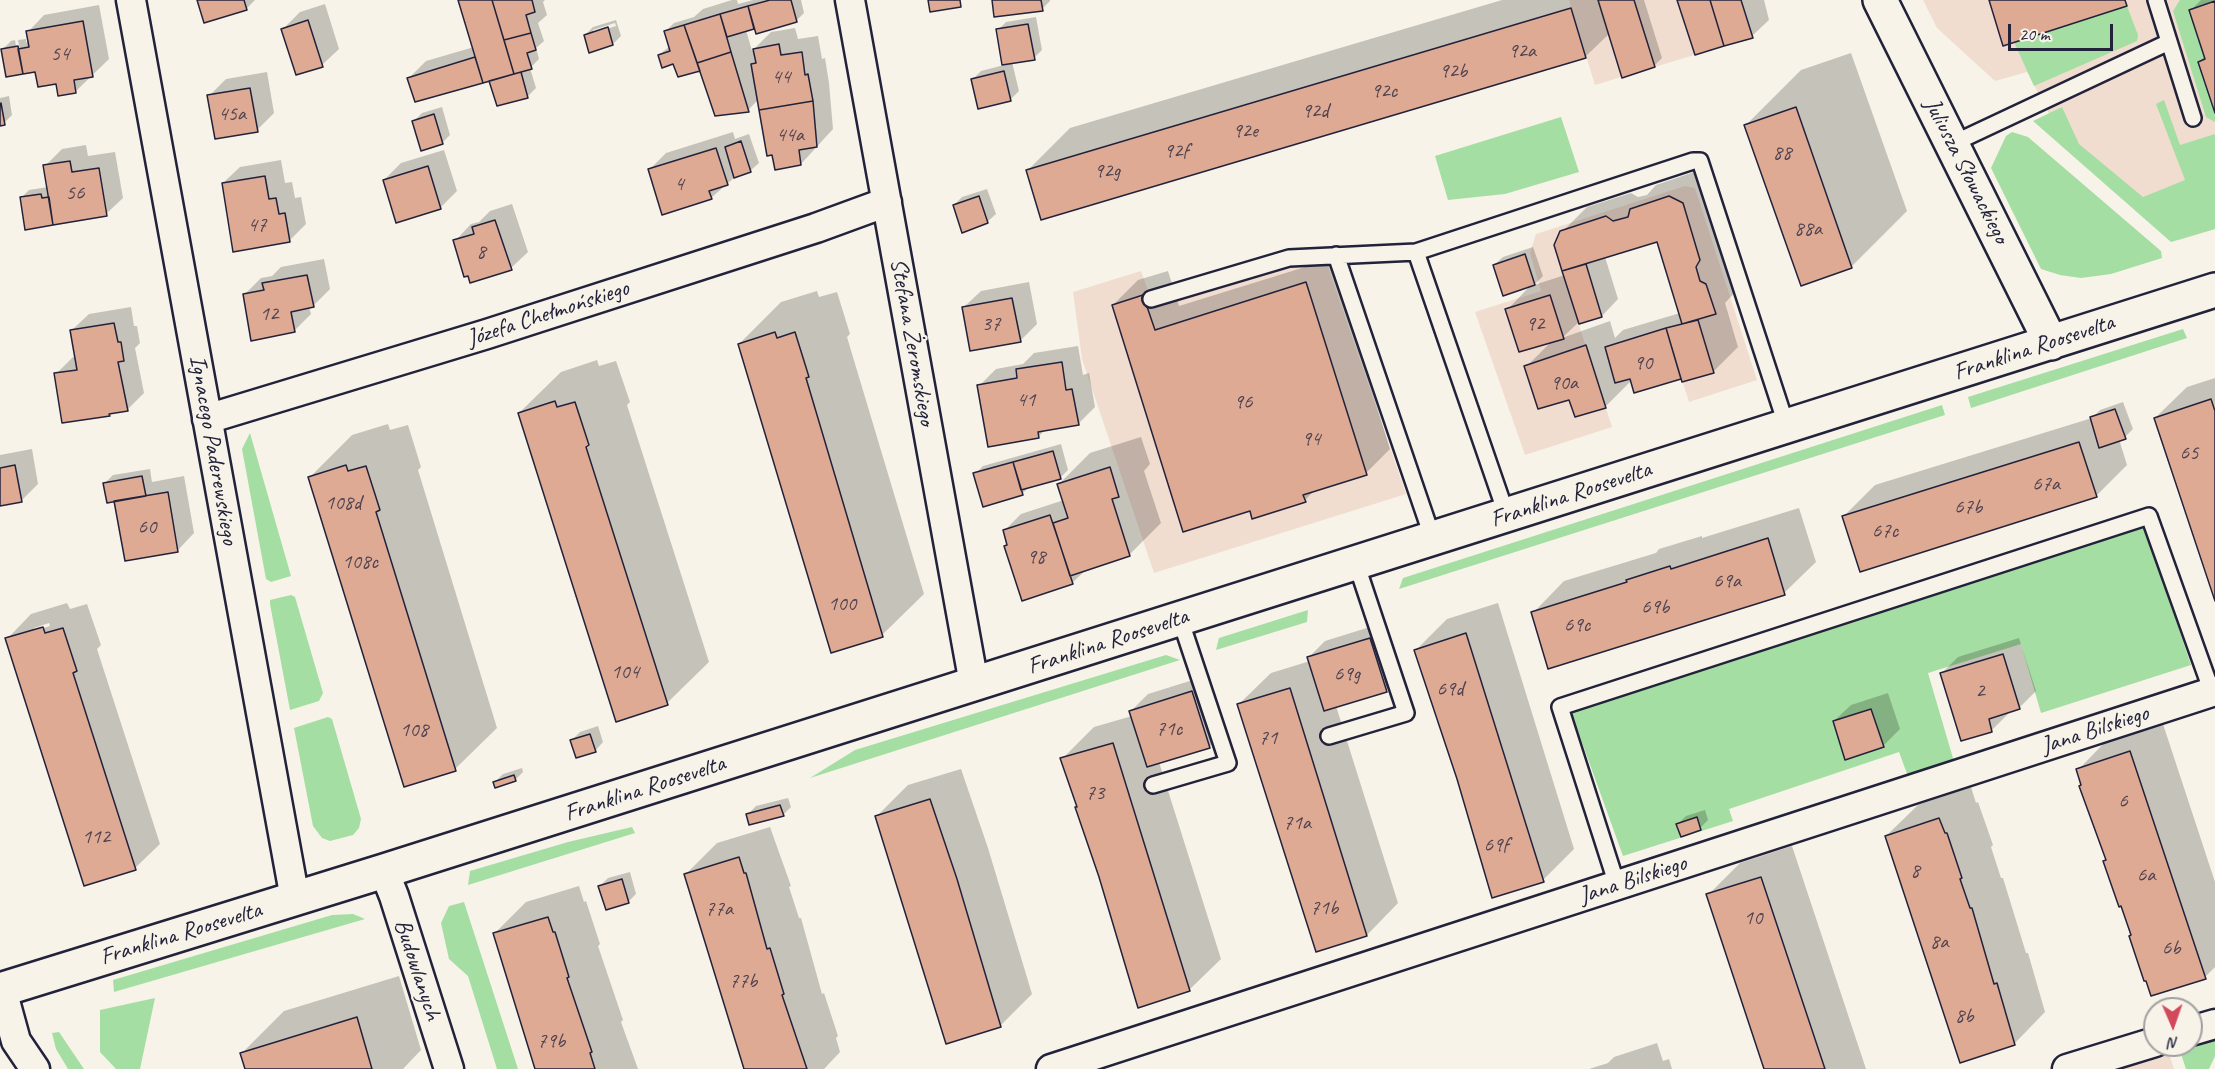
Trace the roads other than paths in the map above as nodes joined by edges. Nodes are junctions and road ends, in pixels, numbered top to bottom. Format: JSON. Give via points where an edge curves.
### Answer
{"nodes":[{"id":1,"x":131,"y":0,"type":"edge"},
{"id":2,"x":850,"y":0,"type":"edge"},
{"id":3,"x":1880,"y":0,"type":"edge"},
{"id":4,"x":2156,"y":0,"type":"edge"},
{"id":5,"x":2169,"y":42,"type":"junction"},
{"id":6,"x":2193,"y":118,"type":"dead end"},
{"id":7,"x":1952,"y":144,"type":"junction"},
{"id":8,"x":887,"y":202,"type":"junction"},
{"id":9,"x":1416,"y":252,"type":"junction"},
{"id":10,"x":1336,"y":255,"type":"junction"},
{"id":11,"x":2215,"y":290,"type":"edge"},
{"id":12,"x":1151,"y":299,"type":"dead end"},
{"id":13,"x":2051,"y":343,"type":"junction"},
{"id":14,"x":207,"y":419,"type":"junction"},
{"id":15,"x":1787,"y":427,"type":"junction"},
{"id":16,"x":1506,"y":516,"type":"junction"},
{"id":17,"x":1433,"y":539,"type":"junction"},
{"id":18,"x":1356,"y":563,"type":"junction"},
{"id":19,"x":1180,"y":619,"type":"junction"},
{"id":20,"x":974,"y":684,"type":"junction"},
{"id":21,"x":2213,"y":692,"type":"edge"},
{"id":22,"x":1329,"y":736,"type":"dead end"},
{"id":23,"x":1153,"y":785,"type":"dead end"},
{"id":24,"x":384,"y":872,"type":"junction"},
{"id":25,"x":1617,"y":885,"type":"junction"},
{"id":26,"x":295,"y":899,"type":"junction"},
{"id":27,"x":1,"y":990,"type":"edge"},
{"id":28,"x":2143,"y":1046,"type":"edge"},
{"id":29,"x":34,"y":1069,"type":"edge"},
{"id":30,"x":449,"y":1069,"type":"edge"},
{"id":31,"x":1051,"y":1069,"type":"edge"},
{"id":32,"x":2067,"y":1069,"type":"edge"}],
"edges":[{"from":1,"to":14,"type":"street","name":"Ignacego Paderewskiego"},
{"from":2,"to":8,"type":"street","name":"Stefana Żeromskiego"},
{"from":3,"to":7,"type":"street","name":"Juliusza Słowackiego"},
{"from":4,"to":5,"type":"lane"},
{"from":5,"to":6,"type":"lane"},
{"from":5,"to":7,"type":"lane"},
{"from":7,"to":13,"type":"street","name":"Juliusza Słowackiego"},
{"from":8,"to":14,"type":"street","name":"Józefa Chełmońskiego","via":[[487,334]]},
{"from":8,"to":20,"type":"street","name":"Stefana Żeromskiego"},
{"from":9,"to":10,"type":"lane"},
{"from":9,"to":15,"type":"lane","via":[[1700,161]]},
{"from":9,"to":16,"type":"lane"},
{"from":10,"to":12,"type":"lane","via":[[1289,258]]},
{"from":10,"to":17,"type":"lane"},
{"from":11,"to":13,"type":"street","name":"Franklina Roosevelta"},
{"from":13,"to":15,"type":"street","name":"Franklina Roosevelta"},
{"from":14,"to":26,"type":"street","name":"Ignacego Paderewskiego"},
{"from":15,"to":16,"type":"street","name":"Franklina Roosevelta"},
{"from":16,"to":17,"type":"street","name":"Franklina Roosevelta"},
{"from":17,"to":18,"type":"street","name":"Franklina Roosevelta"},
{"from":18,"to":19,"type":"street","name":"Franklina Roosevelta"},
{"from":18,"to":22,"type":"lane","via":[[1406,713]]},
{"from":19,"to":20,"type":"street","name":"Franklina Roosevelta"},
{"from":19,"to":23,"type":"lane","via":[[1228,763]]},
{"from":20,"to":24,"type":"street","name":"Franklina Roosevelta"},
{"from":21,"to":25,"type":"street","name":"Jana Bilskiego"},
{"from":21,"to":25,"type":"lane","via":[[2149,516],[1560,707]]},
{"from":24,"to":26,"type":"street","name":"Franklina Roosevelta"},
{"from":24,"to":30,"type":"street","name":"Budowlanych"},
{"from":25,"to":31,"type":"street","name":"Jana Bilskiego"},
{"from":26,"to":27,"type":"street","name":"Franklina Roosevelta"},
{"from":27,"to":29,"type":"street","via":[[16,1041]]},
{"from":28,"to":32,"type":"street"}]}
